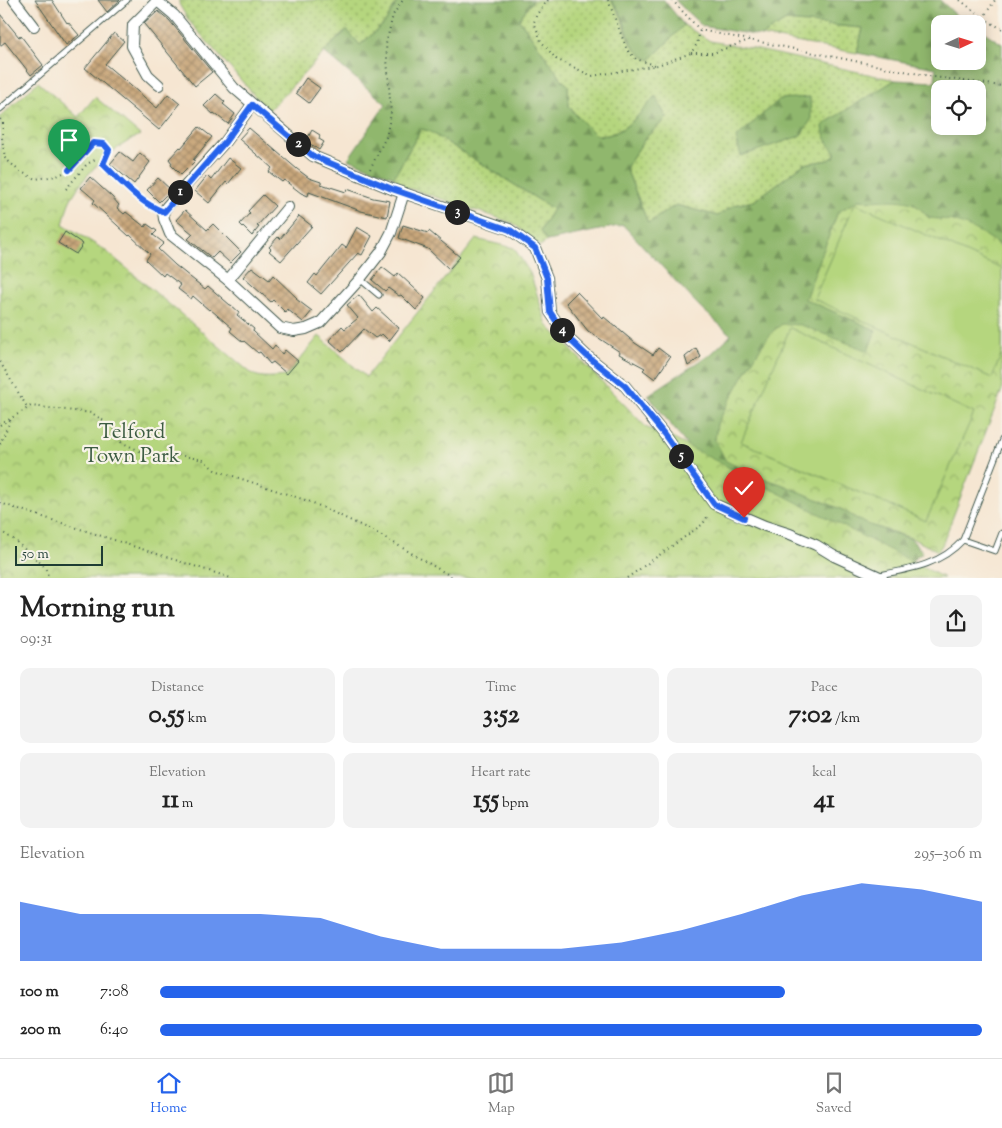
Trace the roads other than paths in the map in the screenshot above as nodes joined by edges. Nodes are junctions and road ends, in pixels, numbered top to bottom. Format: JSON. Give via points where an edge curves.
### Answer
{"nodes":[{"id":1,"x":14,"y":0,"type":"edge"},
{"id":2,"x":127,"y":0,"type":"edge"},
{"id":3,"x":156,"y":1,"type":"edge"},
{"id":4,"x":34,"y":26,"type":"dead end"},
{"id":5,"x":159,"y":85,"type":"dead end"},
{"id":6,"x":252,"y":105,"type":"junction"},
{"id":7,"x":0,"y":109,"type":"edge"},
{"id":8,"x":103,"y":164,"type":"road end"},
{"id":9,"x":404,"y":193,"type":"junction"},
{"id":10,"x":288,"y":207,"type":"dead end"},
{"id":11,"x":164,"y":212,"type":"junction"},
{"id":12,"x":360,"y":279,"type":"junction"},
{"id":13,"x":228,"y":280,"type":"junction"},
{"id":14,"x":379,"y":295,"type":"dead end"},
{"id":15,"x":1002,"y":440,"type":"edge"},
{"id":16,"x":1002,"y":533,"type":"edge"},
{"id":17,"x":963,"y":540,"type":"junction"},
{"id":18,"x":879,"y":577,"type":"edge"}],
"edges":[{"from":1,"to":4,"type":"street"},
{"from":2,"to":7,"type":"lane"},
{"from":3,"to":5,"type":"street","via":[[133,25],[132,46],[148,75]]},
{"from":3,"to":6,"type":"street","via":[[174,15]]},
{"from":6,"to":9,"type":"street","via":[[313,156]]},
{"from":6,"to":11,"type":"street","via":[[225,142]]},
{"from":8,"to":11,"type":"lane","via":[[139,198]]},
{"from":9,"to":12,"type":"street","via":[[391,233]]},
{"from":9,"to":18,"type":"street","via":[[510,230],[535,248],[547,278],[550,312],[567,337],[625,386],[714,504],[816,545]]},
{"from":10,"to":13,"type":"street"},
{"from":11,"to":13,"type":"street","via":[[170,234]]},
{"from":12,"to":13,"type":"street","via":[[320,323],[294,331],[280,328]]},
{"from":12,"to":14,"type":"lane"},
{"from":15,"to":17,"type":"lane"},
{"from":16,"to":17,"type":"lane","via":[[995,551]]},
{"from":17,"to":18,"type":"lane","via":[[953,551],[936,560]]}]}
